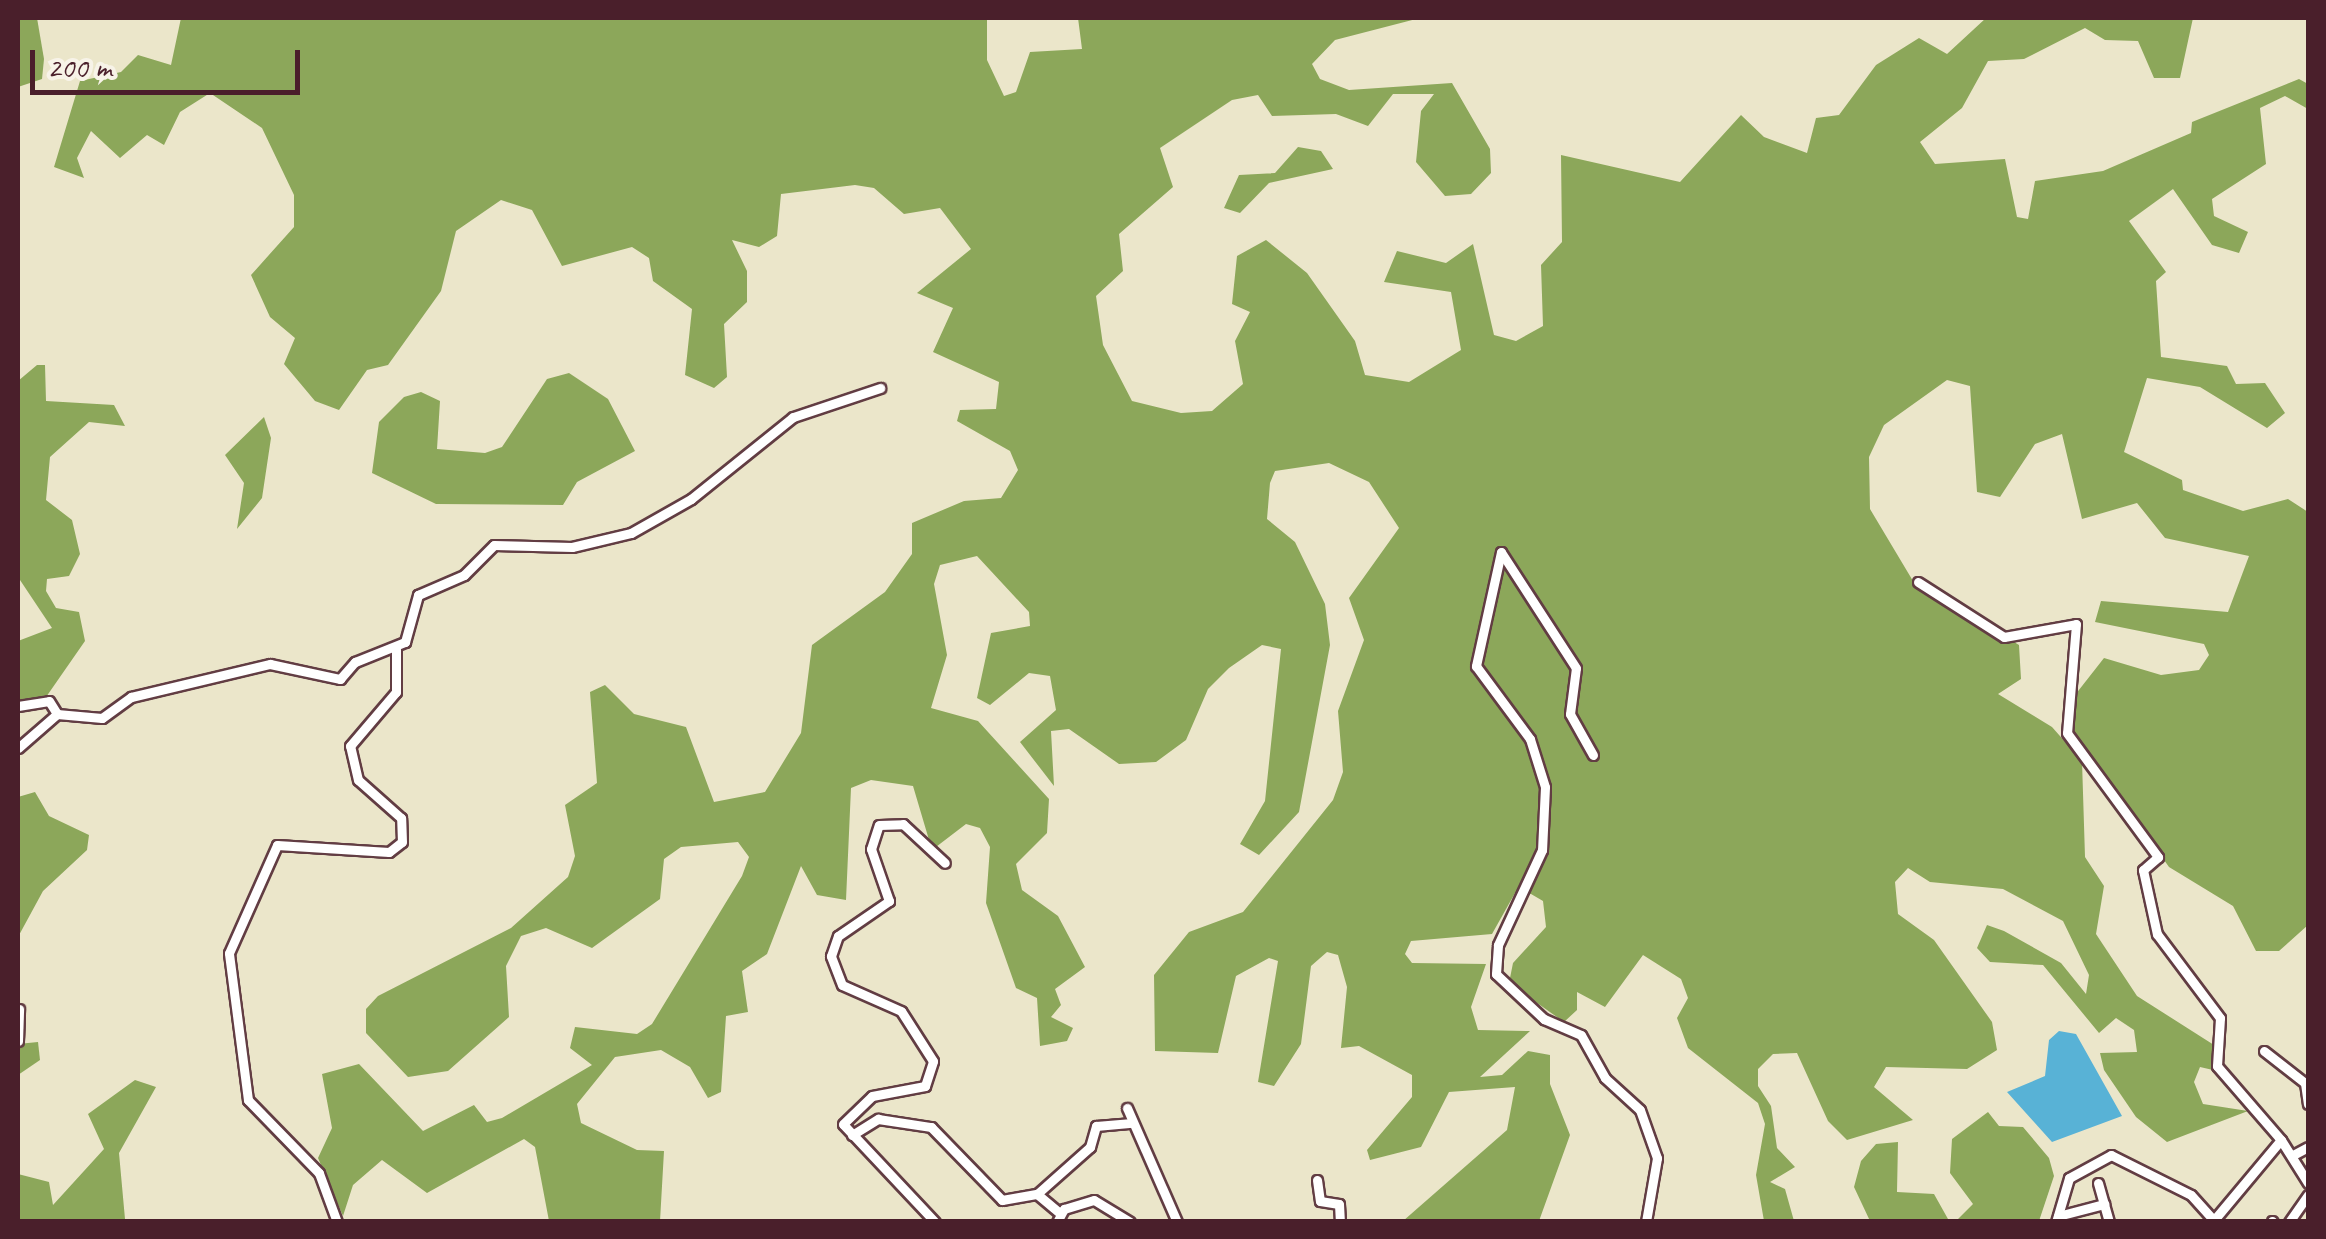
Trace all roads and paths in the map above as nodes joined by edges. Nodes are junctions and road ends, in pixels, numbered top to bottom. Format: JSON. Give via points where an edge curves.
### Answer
{"nodes":[{"id":1,"x":880,"y":388,"type":"dead end"},
{"id":2,"x":1918,"y":582,"type":"dead end"},
{"id":3,"x":396,"y":649,"type":"junction"},
{"id":4,"x":18,"y":706,"type":"edge"},
{"id":5,"x":56,"y":714,"type":"junction"},
{"id":6,"x":18,"y":748,"type":"edge"},
{"id":7,"x":1593,"y":755,"type":"dead end"},
{"id":8,"x":945,"y":863,"type":"dead end"},
{"id":9,"x":19,"y":1010,"type":"edge"},
{"id":10,"x":18,"y":1041,"type":"edge"},
{"id":11,"x":2264,"y":1051,"type":"dead end"},
{"id":12,"x":2308,"y":1104,"type":"edge"},
{"id":13,"x":1126,"y":1108,"type":"dead end"},
{"id":14,"x":1132,"y":1124,"type":"junction"},
{"id":15,"x":852,"y":1136,"type":"junction"},
{"id":16,"x":2281,"y":1140,"type":"junction"},
{"id":17,"x":2308,"y":1146,"type":"edge"},
{"id":18,"x":2293,"y":1155,"type":"junction"},
{"id":19,"x":1317,"y":1180,"type":"dead end"},
{"id":20,"x":2098,"y":1183,"type":"dead end"},
{"id":21,"x":2308,"y":1183,"type":"edge"},
{"id":22,"x":1037,"y":1194,"type":"junction"},
{"id":23,"x":2308,"y":1195,"type":"edge"},
{"id":24,"x":2104,"y":1204,"type":"junction"},
{"id":25,"x":1059,"y":1217,"type":"edge"},
{"id":26,"x":2057,"y":1219,"type":"edge"},
{"id":27,"x":2215,"y":1221,"type":"edge"},
{"id":28,"x":337,"y":1222,"type":"edge"},
{"id":29,"x":935,"y":1222,"type":"edge"},
{"id":30,"x":1130,"y":1222,"type":"edge"},
{"id":31,"x":1177,"y":1222,"type":"edge"},
{"id":32,"x":1340,"y":1222,"type":"edge"},
{"id":33,"x":1646,"y":1222,"type":"edge"},
{"id":34,"x":2109,"y":1222,"type":"edge"},
{"id":35,"x":2288,"y":1222,"type":"edge"}],
"edges":[{"from":1,"to":3,"type":"street","via":[[793,417],[691,499],[631,532],[581,546],[494,545],[464,575],[418,595],[410,632]]},
{"from":2,"to":16,"type":"street","via":[[2004,638],[2076,624],[2067,733],[2158,857],[2143,870],[2157,934],[2220,1018],[2217,1066]]},
{"from":3,"to":5,"type":"street","via":[[333,681],[270,664],[131,697],[102,718]]},
{"from":3,"to":28,"type":"street","via":[[396,692],[350,746],[358,780],[402,818],[402,842],[389,852],[277,845],[229,953],[248,1100],[318,1173]]},
{"from":4,"to":5,"type":"street","via":[[49,701]]},
{"from":5,"to":6,"type":"street"},
{"from":7,"to":33,"type":"street","via":[[1570,714],[1576,668],[1549,639],[1525,578],[1501,552],[1476,666],[1530,739],[1545,787],[1542,850],[1498,945],[1496,974],[1544,1020],[1581,1035],[1606,1078],[1640,1110],[1657,1158]]},
{"from":8,"to":15,"type":"street","via":[[903,824],[884,821],[871,849],[889,901],[832,948],[842,985],[902,1011],[934,1068],[919,1091],[864,1100],[843,1120]]},
{"from":9,"to":10,"type":"street"},
{"from":11,"to":12,"type":"street","via":[[2305,1084]]},
{"from":13,"to":14,"type":"street"},
{"from":14,"to":22,"type":"street","via":[[1096,1126],[1090,1147]]},
{"from":14,"to":31,"type":"street"},
{"from":15,"to":22,"type":"street","via":[[878,1119],[931,1127],[991,1195]]},
{"from":15,"to":29,"type":"street"},
{"from":16,"to":18,"type":"street"},
{"from":16,"to":27,"type":"street"},
{"from":17,"to":18,"type":"street"},
{"from":18,"to":21,"type":"street"},
{"from":19,"to":32,"type":"street","via":[[1320,1201],[1339,1204]]},
{"from":20,"to":24,"type":"street"},
{"from":22,"to":25,"type":"street"},
{"from":23,"to":35,"type":"street"},
{"from":24,"to":26,"type":"street"},
{"from":24,"to":34,"type":"street"},
{"from":25,"to":30,"type":"street","via":[[1094,1200]]},
{"from":26,"to":27,"type":"street","via":[[2069,1178],[2110,1155],[2191,1195]]}]}
